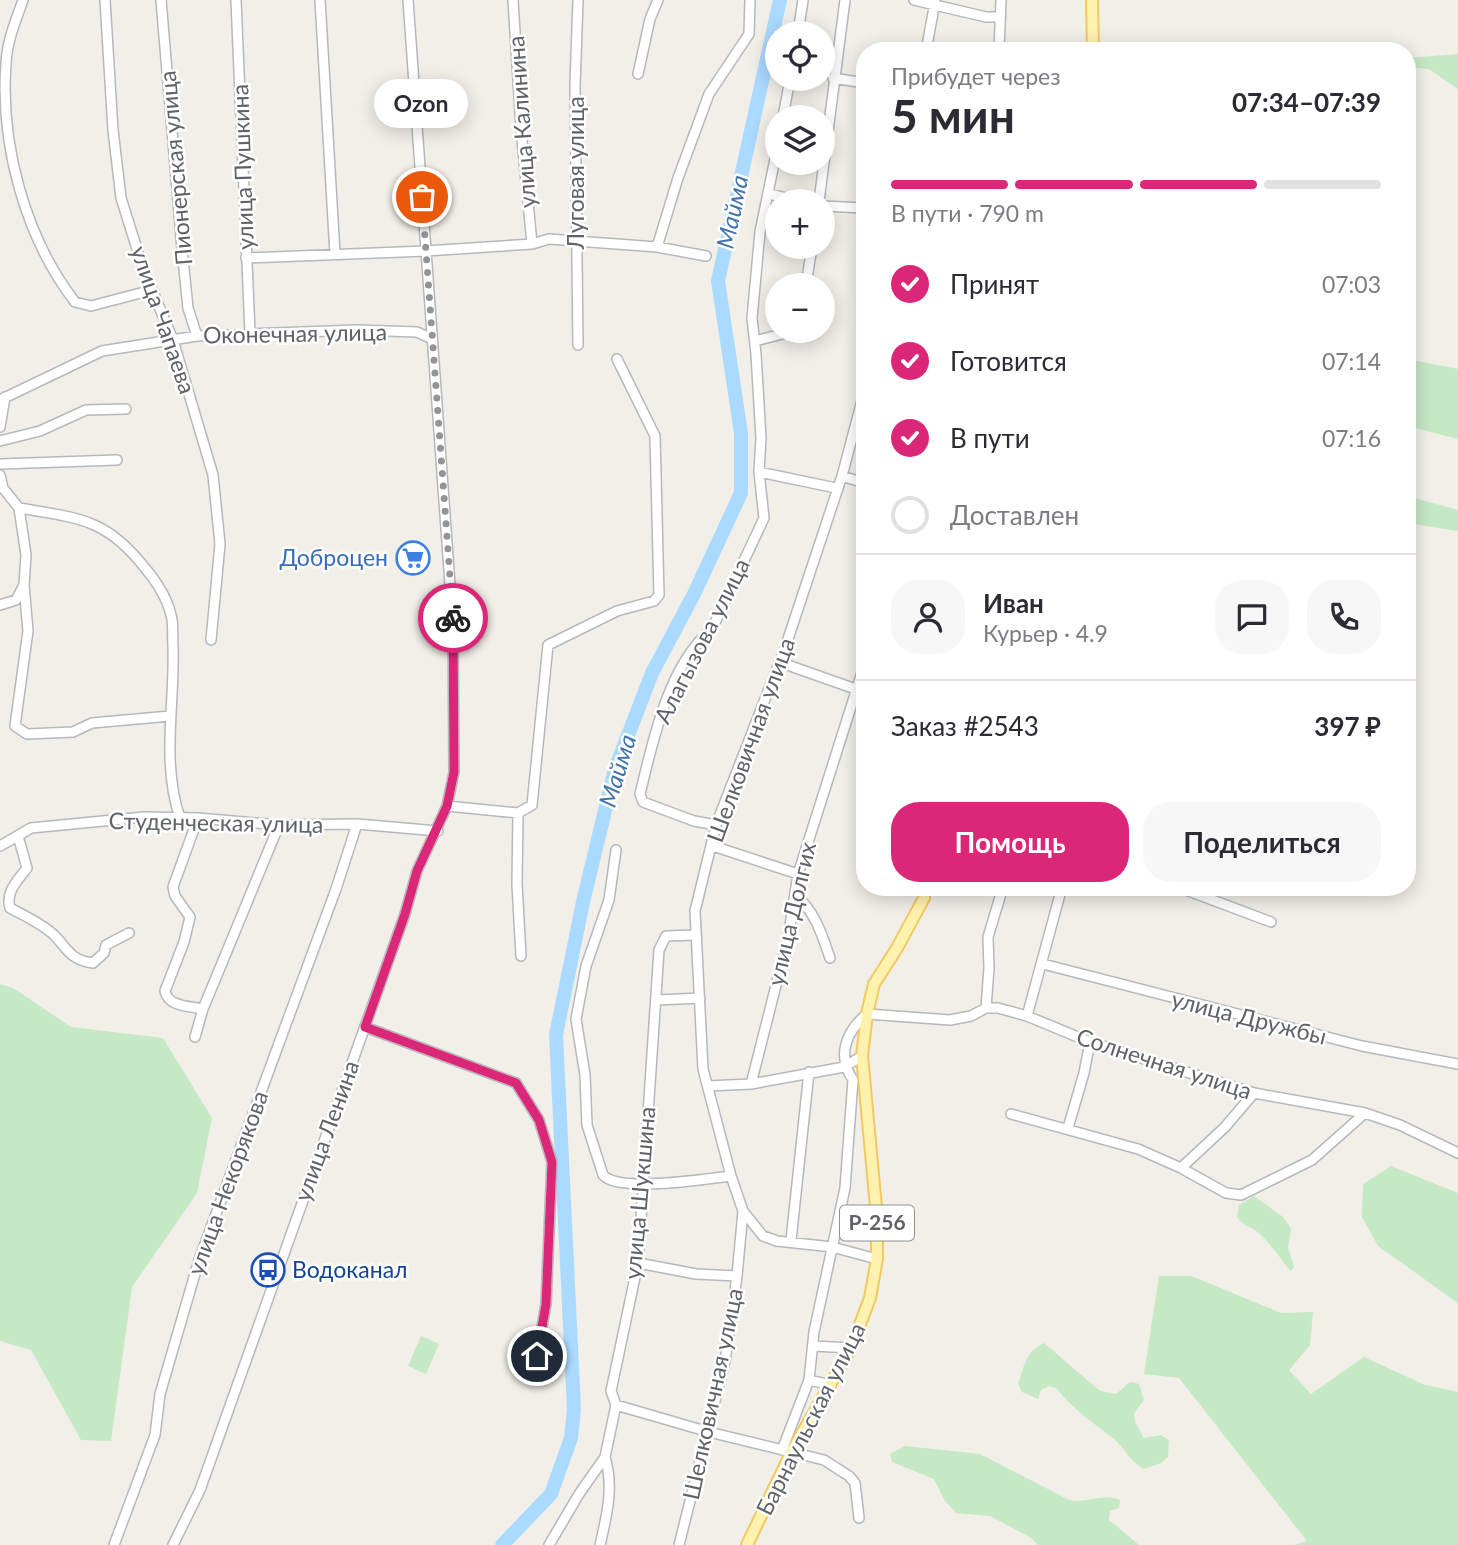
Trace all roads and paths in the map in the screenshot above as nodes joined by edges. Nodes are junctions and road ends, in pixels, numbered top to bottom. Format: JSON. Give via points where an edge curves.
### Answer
{"nodes":[{"id":1,"x":23,"y":0,"type":"edge"},
{"id":2,"x":106,"y":0,"type":"edge"},
{"id":3,"x":161,"y":0,"type":"edge"},
{"id":4,"x":236,"y":0,"type":"edge"},
{"id":5,"x":320,"y":0,"type":"edge"},
{"id":6,"x":408,"y":0,"type":"edge"},
{"id":7,"x":513,"y":0,"type":"edge"},
{"id":8,"x":578,"y":0,"type":"edge"},
{"id":9,"x":658,"y":0,"type":"edge"},
{"id":10,"x":750,"y":0,"type":"edge"},
{"id":11,"x":803,"y":0,"type":"edge"},
{"id":12,"x":845,"y":0,"type":"edge"},
{"id":13,"x":915,"y":0,"type":"edge"},
{"id":14,"x":1002,"y":0,"type":"edge"},
{"id":15,"x":1092,"y":0,"type":"edge"},
{"id":16,"x":935,"y":3,"type":"edge"},
{"id":17,"x":1000,"y":17,"type":"junction"},
{"id":18,"x":800,"y":21,"type":"edge"},
{"id":19,"x":928,"y":42,"type":"edge"},
{"id":20,"x":999,"y":42,"type":"edge"},
{"id":21,"x":1093,"y":42,"type":"edge"},
{"id":22,"x":835,"y":65,"type":"edge"},
{"id":23,"x":638,"y":74,"type":"dead end"},
{"id":24,"x":835,"y":78,"type":"edge"},
{"id":25,"x":856,"y":82,"type":"edge"},
{"id":26,"x":832,"y":91,"type":"edge"},
{"id":27,"x":820,"y":189,"type":"edge"},
{"id":28,"x":835,"y":207,"type":"edge"},
{"id":29,"x":856,"y":208,"type":"edge"},
{"id":30,"x":765,"y":216,"type":"edge"},
{"id":31,"x":577,"y":240,"type":"junction"},
{"id":32,"x":532,"y":244,"type":"junction"},
{"id":33,"x":657,"y":247,"type":"junction"},
{"id":34,"x":426,"y":251,"type":"junction"},
{"id":35,"x":335,"y":254,"type":"junction"},
{"id":36,"x":706,"y":256,"type":"dead end"},
{"id":37,"x":246,"y":258,"type":"junction"},
{"id":38,"x":152,"y":290,"type":"junction"},
{"id":39,"x":250,"y":333,"type":"junction"},
{"id":40,"x":197,"y":336,"type":"junction"},
{"id":41,"x":765,"y":338,"type":"edge"},
{"id":42,"x":432,"y":339,"type":"junction"},
{"id":43,"x":173,"y":340,"type":"junction"},
{"id":44,"x":754,"y":341,"type":"junction"},
{"id":45,"x":578,"y":345,"type":"dead end"},
{"id":46,"x":617,"y":359,"type":"dead end"},
{"id":47,"x":3,"y":398,"type":"edge"},
{"id":48,"x":126,"y":409,"type":"dead end"},
{"id":49,"x":856,"y":423,"type":"edge"},
{"id":50,"x":0,"y":427,"type":"edge"},
{"id":51,"x":0,"y":441,"type":"edge"},
{"id":52,"x":117,"y":460,"type":"dead end"},
{"id":53,"x":0,"y":464,"type":"edge"},
{"id":54,"x":760,"y":472,"type":"junction"},
{"id":55,"x":0,"y":475,"type":"edge"},
{"id":56,"x":842,"y":476,"type":"junction"},
{"id":57,"x":856,"y":480,"type":"edge"},
{"id":58,"x":836,"y":488,"type":"junction"},
{"id":59,"x":19,"y":508,"type":"junction"},
{"id":60,"x":24,"y":585,"type":"junction"},
{"id":61,"x":0,"y":605,"type":"edge"},
{"id":62,"x":211,"y":640,"type":"dead end"},
{"id":63,"x":779,"y":662,"type":"junction"},
{"id":64,"x":856,"y":689,"type":"edge"},
{"id":65,"x":856,"y":706,"type":"edge"},
{"id":66,"x":170,"y":716,"type":"junction"},
{"id":67,"x":447,"y":806,"type":"junction"},
{"id":68,"x":519,"y":813,"type":"junction"},
{"id":69,"x":180,"y":818,"type":"junction"},
{"id":70,"x":198,"y":818,"type":"junction"},
{"id":71,"x":356,"y":824,"type":"junction"},
{"id":72,"x":279,"y":825,"type":"junction"},
{"id":73,"x":716,"y":825,"type":"junction"},
{"id":74,"x":438,"y":831,"type":"junction"},
{"id":75,"x":18,"y":836,"type":"junction"},
{"id":76,"x":0,"y":846,"type":"edge"},
{"id":77,"x":713,"y":846,"type":"junction"},
{"id":78,"x":616,"y":850,"type":"dead end"},
{"id":79,"x":798,"y":874,"type":"junction"},
{"id":80,"x":796,"y":896,"type":"junction"},
{"id":81,"x":924,"y":896,"type":"edge"},
{"id":82,"x":1000,"y":896,"type":"edge"},
{"id":83,"x":1060,"y":896,"type":"edge"},
{"id":84,"x":1202,"y":896,"type":"edge"},
{"id":85,"x":1271,"y":922,"type":"dead end"},
{"id":86,"x":129,"y":933,"type":"dead end"},
{"id":87,"x":695,"y":935,"type":"junction"},
{"id":88,"x":521,"y":956,"type":"dead end"},
{"id":89,"x":831,"y":958,"type":"dead end"},
{"id":90,"x":1042,"y":964,"type":"junction"},
{"id":91,"x":700,"y":998,"type":"junction"},
{"id":92,"x":657,"y":1000,"type":"junction"},
{"id":93,"x":986,"y":1008,"type":"junction"},
{"id":94,"x":203,"y":1009,"type":"junction"},
{"id":95,"x":867,"y":1014,"type":"junction"},
{"id":96,"x":1027,"y":1016,"type":"junction"},
{"id":97,"x":365,"y":1027,"type":"junction"},
{"id":98,"x":195,"y":1037,"type":"dead end"},
{"id":99,"x":1090,"y":1042,"type":"junction"},
{"id":100,"x":862,"y":1056,"type":"junction"},
{"id":101,"x":1458,"y":1064,"type":"edge"},
{"id":102,"x":844,"y":1067,"type":"junction"},
{"id":103,"x":809,"y":1072,"type":"junction"},
{"id":104,"x":751,"y":1084,"type":"junction"},
{"id":105,"x":708,"y":1086,"type":"junction"},
{"id":106,"x":1254,"y":1093,"type":"junction"},
{"id":107,"x":1365,"y":1112,"type":"junction"},
{"id":108,"x":1010,"y":1114,"type":"dead end"},
{"id":109,"x":1068,"y":1128,"type":"junction"},
{"id":110,"x":1458,"y":1153,"type":"edge"},
{"id":111,"x":1181,"y":1168,"type":"junction"},
{"id":112,"x":730,"y":1176,"type":"junction"},
{"id":113,"x":644,"y":1185,"type":"junction"},
{"id":114,"x":743,"y":1211,"type":"junction"},
{"id":115,"x":791,"y":1240,"type":"junction"},
{"id":116,"x":832,"y":1247,"type":"junction"},
{"id":117,"x":877,"y":1259,"type":"junction"},
{"id":118,"x":638,"y":1263,"type":"junction"},
{"id":119,"x":737,"y":1276,"type":"junction"},
{"id":120,"x":814,"y":1346,"type":"junction"},
{"id":121,"x":851,"y":1348,"type":"junction"},
{"id":122,"x":537,"y":1356,"type":"dead end"},
{"id":123,"x":808,"y":1380,"type":"junction"},
{"id":124,"x":831,"y":1385,"type":"junction"},
{"id":125,"x":616,"y":1405,"type":"junction"},
{"id":126,"x":709,"y":1432,"type":"junction"},
{"id":127,"x":787,"y":1451,"type":"junction"},
{"id":128,"x":605,"y":1457,"type":"junction"},
{"id":129,"x":859,"y":1518,"type":"dead end"},
{"id":130,"x":114,"y":1545,"type":"edge"},
{"id":131,"x":173,"y":1545,"type":"edge"},
{"id":132,"x":549,"y":1545,"type":"edge"},
{"id":133,"x":600,"y":1545,"type":"edge"},
{"id":134,"x":679,"y":1545,"type":"edge"},
{"id":135,"x":747,"y":1545,"type":"edge"}],
"edges":[{"from":1,"to":38,"type":"street","via":[[6,61],[6,110],[25,210],[56,278],[75,302],[91,306]]},
{"from":2,"to":38,"type":"street","name":"улица Чапаева","via":[[121,198]]},
{"from":3,"to":40,"type":"street","name":"Пионерская улица","via":[[184,273]]},
{"from":4,"to":37,"type":"street","name":"улица Пушкина"},
{"from":5,"to":35,"type":"street"},
{"from":6,"to":34,"type":"street","name":"улица Ленина"},
{"from":7,"to":32,"type":"street","name":"улица Калинина"},
{"from":8,"to":31,"type":"street","name":"Луговая улица"},
{"from":9,"to":23,"type":"street"},
{"from":10,"to":33,"type":"street","via":[[749,34],[709,94]]},
{"from":11,"to":18,"type":"street"},
{"from":12,"to":22,"type":"street"},
{"from":13,"to":16,"type":"street"},
{"from":14,"to":17,"type":"street"},
{"from":15,"to":21,"type":"main road"},
{"from":16,"to":17,"type":"street"},
{"from":16,"to":19,"type":"street"},
{"from":17,"to":20,"type":"street"},
{"from":24,"to":25,"type":"street"},
{"from":26,"to":27,"type":"street"},
{"from":28,"to":29,"type":"street"},
{"from":30,"to":44,"type":"street","name":"Алагызова улица","via":[[751,318]]},
{"from":31,"to":32,"type":"street"},
{"from":31,"to":33,"type":"street"},
{"from":31,"to":45,"type":"street","name":"Луговая улица"},
{"from":32,"to":34,"type":"street"},
{"from":33,"to":36,"type":"street"},
{"from":34,"to":35,"type":"street"},
{"from":34,"to":42,"type":"street","name":"улица Ленина"},
{"from":35,"to":37,"type":"street"},
{"from":37,"to":39,"type":"street","name":"улица Пушкина"},
{"from":38,"to":43,"type":"street","name":"улица Чапаева"},
{"from":39,"to":40,"type":"street","name":"Оконечная улица"},
{"from":39,"to":42,"type":"street","name":"Оконечная улица","via":[[357,330],[417,332]]},
{"from":40,"to":43,"type":"street","name":"Оконечная улица"},
{"from":41,"to":44,"type":"street"},
{"from":42,"to":67,"type":"street","name":"улица Ленина","via":[[453,626],[454,772]]},
{"from":43,"to":47,"type":"street","name":"Оконечная улица","via":[[102,351]]},
{"from":43,"to":62,"type":"street","name":"улица Чапаева","via":[[213,475],[220,544]]},
{"from":44,"to":54,"type":"street","name":"Алагызова улица"},
{"from":46,"to":68,"type":"street","via":[[655,436],[659,595],[548,645],[532,805]]},
{"from":47,"to":50,"type":"street"},
{"from":48,"to":51,"type":"street","via":[[86,410],[40,432]]},
{"from":49,"to":56,"type":"street","name":"Шелковичная улица"},
{"from":52,"to":53,"type":"street"},
{"from":54,"to":58,"type":"street"},
{"from":54,"to":73,"type":"street","name":"Алагызова улица","via":[[764,518],[712,629],[697,641],[661,710],[640,794],[643,802]]},
{"from":55,"to":59,"type":"street","via":[[3,488]]},
{"from":56,"to":57,"type":"street"},
{"from":56,"to":58,"type":"street","name":"Шелковичная улица"},
{"from":58,"to":63,"type":"street","name":"Шелковичная улица"},
{"from":59,"to":60,"type":"street","via":[[26,555]]},
{"from":59,"to":66,"type":"street","via":[[104,528],[130,549],[157,583],[172,615]]},
{"from":60,"to":61,"type":"street","via":[[16,600]]},
{"from":60,"to":66,"type":"street","via":[[28,631],[15,726],[27,734],[73,732],[92,723]]},
{"from":63,"to":64,"type":"street"},
{"from":63,"to":73,"type":"street","name":"Шелковичная улица"},
{"from":65,"to":79,"type":"street","name":"улица Долгих"},
{"from":66,"to":69,"type":"street","via":[[172,795]]},
{"from":67,"to":68,"type":"street"},
{"from":67,"to":74,"type":"street","name":"улица Ленина"},
{"from":68,"to":88,"type":"street"},
{"from":69,"to":70,"type":"street","name":"Студенческая улица"},
{"from":69,"to":75,"type":"street","name":"Студенческая улица","via":[[83,822],[31,828]]},
{"from":70,"to":72,"type":"street","name":"Студенческая улица"},
{"from":70,"to":94,"type":"street","via":[[173,887],[190,917],[165,991],[172,1002]]},
{"from":71,"to":72,"type":"street","name":"Студенческая улица"},
{"from":71,"to":74,"type":"street","name":"Студенческая улица"},
{"from":71,"to":130,"type":"street","name":"улица Некорякова","via":[[199,1260],[160,1394],[155,1435]]},
{"from":72,"to":94,"type":"street"},
{"from":73,"to":77,"type":"street","name":"Шелковичная улица"},
{"from":74,"to":97,"type":"street","name":"улица Ленина","via":[[417,871]]},
{"from":75,"to":76,"type":"street","name":"Студенческая улица"},
{"from":75,"to":86,"type":"street","via":[[27,868],[12,888],[10,908],[37,922],[80,962],[93,963],[106,945]]},
{"from":77,"to":79,"type":"street"},
{"from":77,"to":87,"type":"street","name":"Шелковичная улица","via":[[695,911]]},
{"from":78,"to":113,"type":"street","via":[[609,900],[586,966],[576,1019],[587,1125],[603,1175],[607,1180]]},
{"from":79,"to":80,"type":"street","name":"улица Долгих"},
{"from":80,"to":89,"type":"street","via":[[819,927]]},
{"from":80,"to":104,"type":"street","name":"улица Долгих"},
{"from":81,"to":95,"type":"main road","name":"Барнаульская улица","number":"Р-256","via":[[874,984]]},
{"from":82,"to":93,"type":"street","via":[[988,937]]},
{"from":83,"to":90,"type":"street"},
{"from":84,"to":85,"type":"street"},
{"from":87,"to":91,"type":"street","name":"Шелковичная улица"},
{"from":87,"to":92,"type":"street","name":"улица Шукшина","via":[[663,940]]},
{"from":90,"to":96,"type":"street"},
{"from":90,"to":101,"type":"street","name":"улица Дружбы","via":[[1362,1046]]},
{"from":91,"to":92,"type":"street"},
{"from":91,"to":105,"type":"street","name":"Шелковичная улица"},
{"from":92,"to":113,"type":"street","name":"улица Шукшина"},
{"from":93,"to":95,"type":"street","name":"Солнечная улица","via":[[950,1020]]},
{"from":93,"to":96,"type":"street","name":"Солнечная улица"},
{"from":94,"to":98,"type":"street"},
{"from":95,"to":100,"type":"main road","name":"Барнаульская улица","number":"Р-256"},
{"from":95,"to":102,"type":"street","via":[[857,1022],[845,1045]]},
{"from":96,"to":99,"type":"street","name":"Солнечная улица"},
{"from":97,"to":122,"type":"street","via":[[516,1083],[539,1120],[552,1162],[546,1304]]},
{"from":97,"to":131,"type":"street","name":"улица Ленина","via":[[200,1490]]},
{"from":99,"to":106,"type":"street","name":"Солнечная улица"},
{"from":99,"to":109,"type":"street"},
{"from":100,"to":102,"type":"street"},
{"from":100,"to":117,"type":"main road","name":"Барнаульская улица","number":"Р-256"},
{"from":102,"to":103,"type":"street"},
{"from":102,"to":116,"type":"street","via":[[853,1080],[845,1188]]},
{"from":103,"to":104,"type":"street"},
{"from":103,"to":115,"type":"street"},
{"from":104,"to":105,"type":"street"},
{"from":105,"to":112,"type":"street","name":"Шелковичная улица"},
{"from":106,"to":107,"type":"street","name":"Солнечная улица"},
{"from":106,"to":111,"type":"street"},
{"from":107,"to":110,"type":"street","name":"Солнечная улица"},
{"from":107,"to":111,"type":"street","via":[[1312,1160],[1241,1195],[1226,1194]]},
{"from":108,"to":109,"type":"street"},
{"from":109,"to":111,"type":"street","via":[[1138,1149]]},
{"from":112,"to":113,"type":"street"},
{"from":112,"to":114,"type":"street","name":"Шелковичная улица"},
{"from":113,"to":118,"type":"street","name":"улица Шукшина"},
{"from":114,"to":115,"type":"street","via":[[763,1236]]},
{"from":114,"to":119,"type":"street","name":"Шелковичная улица"},
{"from":115,"to":116,"type":"street"},
{"from":116,"to":117,"type":"street"},
{"from":116,"to":120,"type":"street"},
{"from":117,"to":121,"type":"main road","name":"Барнаульская улица","number":"Р-256","via":[[870,1298]]},
{"from":118,"to":119,"type":"street"},
{"from":118,"to":125,"type":"street","name":"улица Шукшина","via":[[611,1391]]},
{"from":119,"to":126,"type":"street","name":"Шелковичная улица"},
{"from":120,"to":121,"type":"street"},
{"from":120,"to":123,"type":"street"},
{"from":121,"to":124,"type":"main road","name":"Барнаульская улица","number":"Р-256"},
{"from":123,"to":124,"type":"street"},
{"from":123,"to":127,"type":"street"},
{"from":124,"to":127,"type":"main road","name":"Барнаульская улица","number":"Р-256"},
{"from":125,"to":126,"type":"street"},
{"from":125,"to":128,"type":"street","name":"улица Шукшина"},
{"from":126,"to":127,"type":"street"},
{"from":126,"to":134,"type":"street","name":"Шелковичная улица"},
{"from":127,"to":129,"type":"street","via":[[824,1460],[849,1476],[855,1483]]},
{"from":127,"to":135,"type":"main road","name":"Барнаульская улица","number":"Р-256"},
{"from":128,"to":132,"type":"street","name":"улица Шукшина"},
{"from":128,"to":133,"type":"street","via":[[611,1476]]}]}
